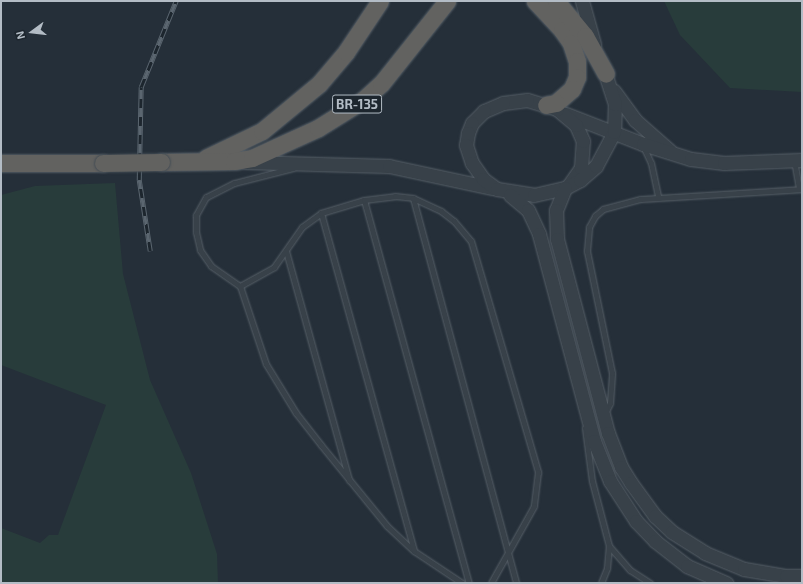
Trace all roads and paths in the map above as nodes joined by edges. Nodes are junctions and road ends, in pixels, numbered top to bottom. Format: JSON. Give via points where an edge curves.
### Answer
{"nodes":[{"id":1,"x":380,"y":1,"type":"edge"},
{"id":2,"x":447,"y":1,"type":"edge"},
{"id":3,"x":535,"y":1,"type":"edge"},
{"id":4,"x":556,"y":1,"type":"edge"},
{"id":5,"x":582,"y":1,"type":"edge"},
{"id":6,"x":606,"y":74,"type":"junction"},
{"id":7,"x":546,"y":105,"type":"junction"},
{"id":8,"x":562,"y":112,"type":"junction"},
{"id":9,"x":614,"y":132,"type":"junction"},
{"id":10,"x":642,"y":144,"type":"junction"},
{"id":11,"x":676,"y":156,"type":"junction"},
{"id":12,"x":1,"y":157,"type":"edge"},
{"id":13,"x":798,"y":160,"type":"edge"},
{"id":14,"x":191,"y":161,"type":"junction"},
{"id":15,"x":234,"y":161,"type":"junction"},
{"id":16,"x":9,"y":163,"type":"edge"},
{"id":17,"x":309,"y":164,"type":"junction"},
{"id":18,"x":1,"y":169,"type":"edge"},
{"id":19,"x":567,"y":186,"type":"junction"},
{"id":20,"x":801,"y":189,"type":"edge"},
{"id":21,"x":502,"y":191,"type":"junction"},
{"id":22,"x":658,"y":197,"type":"junction"},
{"id":23,"x":413,"y":198,"type":"junction"},
{"id":24,"x":364,"y":200,"type":"junction"},
{"id":25,"x":321,"y":213,"type":"junction"},
{"id":26,"x":286,"y":251,"type":"junction"},
{"id":27,"x":240,"y":286,"type":"junction"},
{"id":28,"x":579,"y":384,"type":"junction"},
{"id":29,"x":603,"y":418,"type":"junction"},
{"id":30,"x":350,"y":482,"type":"junction"},
{"id":31,"x":609,"y":546,"type":"junction"},
{"id":32,"x":414,"y":551,"type":"junction"},
{"id":33,"x":508,"y":551,"type":"junction"},
{"id":34,"x":802,"y":576,"type":"edge"},
{"id":35,"x":462,"y":583,"type":"edge"},
{"id":36,"x":469,"y":583,"type":"edge"},
{"id":37,"x":491,"y":583,"type":"edge"},
{"id":38,"x":516,"y":583,"type":"edge"},
{"id":39,"x":601,"y":583,"type":"edge"},
{"id":40,"x":650,"y":583,"type":"edge"},
{"id":41,"x":726,"y":583,"type":"edge"}],
"edges":[{"from":1,"to":14,"type":"highway","number":"BR-135","via":[[342,57],[319,84],[288,111],[243,142],[209,157]]},
{"from":2,"to":15,"type":"highway","number":"BR-135","via":[[396,68],[363,100],[318,128],[272,151]]},
{"from":3,"to":7,"type":"highway","via":[[562,30],[571,43],[577,61],[577,77],[572,88],[556,103]]},
{"from":4,"to":6,"type":"highway","via":[[585,36]]},
{"from":5,"to":6,"type":"street","via":[[592,40]]},
{"from":6,"to":9,"type":"street","via":[[615,104]]},
{"from":6,"to":11,"type":"street","via":[[614,92],[635,120]]},
{"from":7,"to":8,"type":"street"},
{"from":7,"to":21,"type":"street","via":[[527,100],[503,103],[484,111],[470,128],[466,139],[469,156],[483,179]]},
{"from":8,"to":9,"type":"street"},
{"from":8,"to":19,"type":"street","via":[[576,125],[585,150],[582,168]]},
{"from":9,"to":10,"type":"street"},
{"from":9,"to":19,"type":"street","via":[[596,166]]},
{"from":10,"to":11,"type":"street"},
{"from":10,"to":22,"type":"lane","via":[[651,163]]},
{"from":11,"to":13,"type":"street","via":[[724,163]]},
{"from":12,"to":16,"type":"highway"},
{"from":13,"to":20,"type":"lane"},
{"from":14,"to":15,"type":"highway","number":"BR-135"},
{"from":14,"to":16,"type":"highway","number":"BR-135","bridge":true},
{"from":15,"to":17,"type":"street"},
{"from":16,"to":18,"type":"highway"},
{"from":17,"to":21,"type":"street","via":[[388,166]]},
{"from":17,"to":27,"type":"lane","via":[[219,188],[206,197],[201,205],[196,220],[200,250],[211,266]]},
{"from":19,"to":21,"type":"street","via":[[534,195]]},
{"from":19,"to":29,"type":"street","via":[[556,210],[557,239]]},
{"from":20,"to":22,"type":"lane"},
{"from":21,"to":28,"type":"street","via":[[520,201],[534,220]]},
{"from":22,"to":29,"type":"lane","via":[[640,198],[603,209],[595,216],[589,227],[589,264],[612,373],[610,403]]},
{"from":23,"to":24,"type":"lane","via":[[395,196]]},
{"from":23,"to":33,"type":"lane"},
{"from":23,"to":33,"type":"lane","via":[[445,214],[471,241],[536,466],[538,491],[534,506]]},
{"from":24,"to":25,"type":"lane"},
{"from":24,"to":36,"type":"lane"},
{"from":25,"to":26,"type":"lane","via":[[302,228]]},
{"from":25,"to":32,"type":"lane"},
{"from":26,"to":27,"type":"lane","via":[[274,267]]},
{"from":26,"to":30,"type":"lane"},
{"from":27,"to":30,"type":"lane","via":[[266,364],[296,413]]},
{"from":28,"to":31,"type":"lane","via":[[592,481]]},
{"from":28,"to":41,"type":"street","via":[[600,462],[622,503],[650,536],[675,557],[700,572]]},
{"from":29,"to":34,"type":"street","via":[[621,467],[655,516],[672,532],[704,553],[744,569]]},
{"from":30,"to":32,"type":"lane","via":[[375,514]]},
{"from":31,"to":39,"type":"lane","via":[[608,568]]},
{"from":31,"to":40,"type":"lane","via":[[630,570]]},
{"from":32,"to":35,"type":"lane"},
{"from":33,"to":37,"type":"lane"},
{"from":33,"to":38,"type":"lane"}]}
